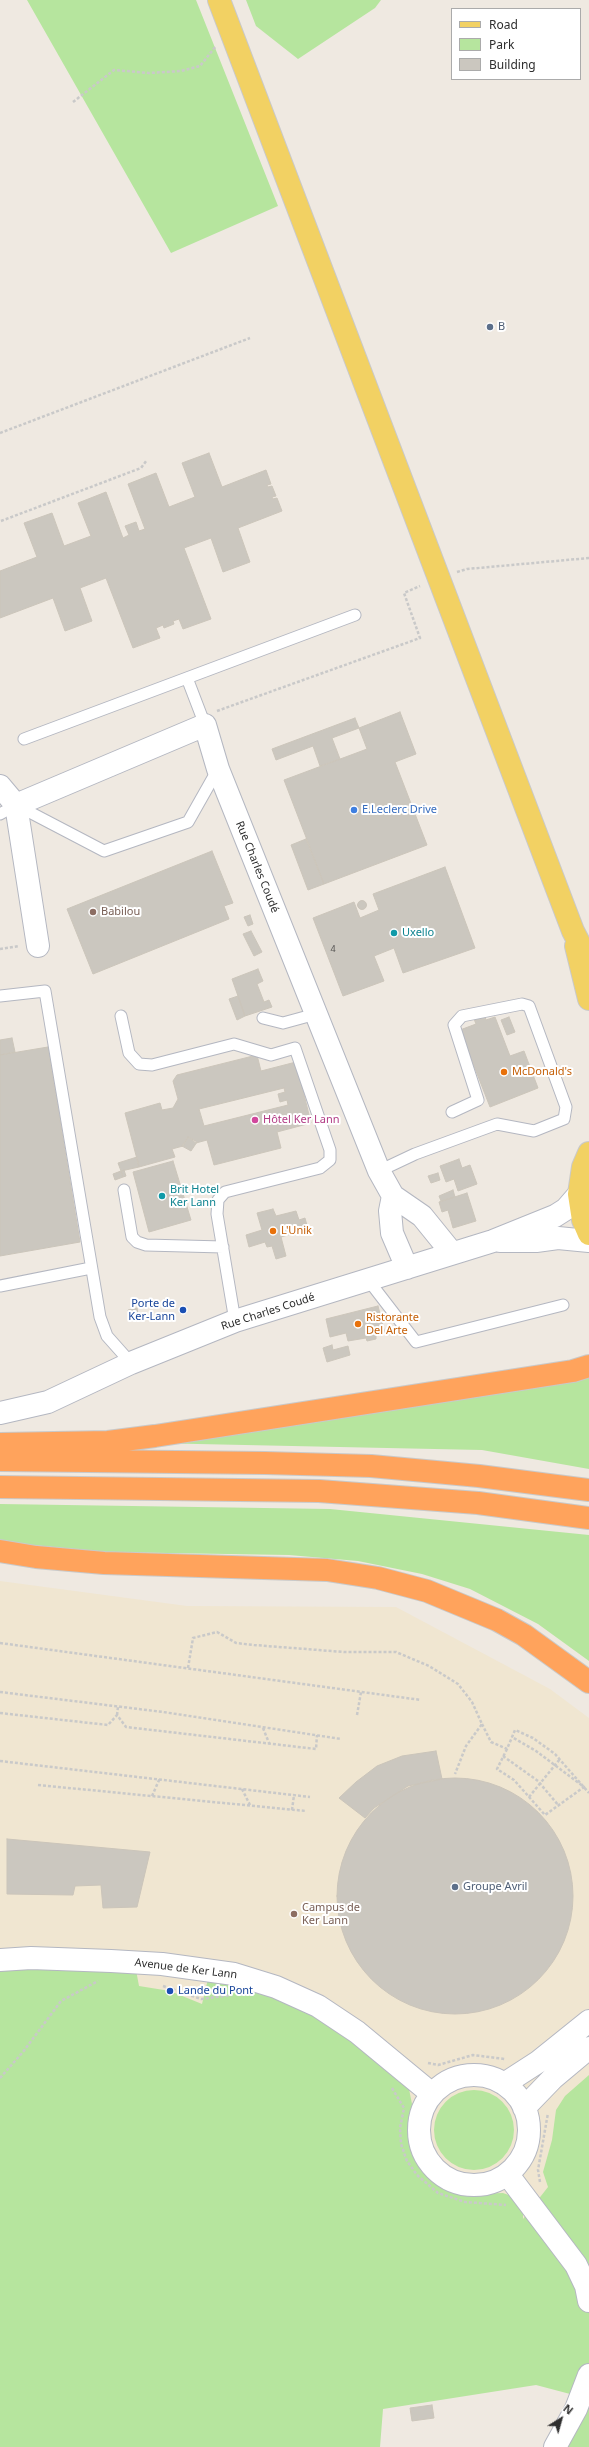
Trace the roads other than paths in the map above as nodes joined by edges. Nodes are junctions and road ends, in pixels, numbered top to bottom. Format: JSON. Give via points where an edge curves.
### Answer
{"nodes":[{"id":1,"x":219,"y":0,"type":"edge"},
{"id":2,"x":355,"y":615,"type":"dead end"},
{"id":3,"x":187,"y":678,"type":"junction"},
{"id":4,"x":205,"y":725,"type":"junction"},
{"id":5,"x":24,"y":739,"type":"dead end"},
{"id":6,"x":218,"y":769,"type":"junction"},
{"id":7,"x":0,"y":786,"type":"edge"},
{"id":8,"x":8,"y":810,"type":"edge"},
{"id":9,"x":573,"y":931,"type":"junction"},
{"id":10,"x":38,"y":946,"type":"dead end"},
{"id":11,"x":589,"y":962,"type":"edge"},
{"id":12,"x":0,"y":996,"type":"edge"},
{"id":13,"x":589,"y":999,"type":"edge"},
{"id":14,"x":316,"y":1014,"type":"junction"},
{"id":15,"x":121,"y":1016,"type":"dead end"},
{"id":16,"x":263,"y":1018,"type":"dead end"},
{"id":17,"x":452,"y":1112,"type":"dead end"},
{"id":18,"x":589,"y":1153,"type":"edge"},
{"id":19,"x":379,"y":1171,"type":"junction"},
{"id":20,"x":124,"y":1190,"type":"dead end"},
{"id":21,"x":579,"y":1194,"type":"junction"},
{"id":22,"x":393,"y":1196,"type":"junction"},
{"id":23,"x":589,"y":1234,"type":"edge"},
{"id":24,"x":493,"y":1241,"type":"junction"},
{"id":25,"x":589,"y":1241,"type":"edge"},
{"id":26,"x":223,"y":1246,"type":"junction"},
{"id":27,"x":452,"y":1253,"type":"junction"},
{"id":28,"x":91,"y":1268,"type":"junction"},
{"id":29,"x":407,"y":1268,"type":"junction"},
{"id":30,"x":369,"y":1281,"type":"junction"},
{"id":31,"x":0,"y":1286,"type":"edge"},
{"id":32,"x":563,"y":1305,"type":"dead end"},
{"id":33,"x":235,"y":1321,"type":"junction"},
{"id":34,"x":131,"y":1363,"type":"junction"},
{"id":35,"x":589,"y":1366,"type":"edge"},
{"id":36,"x":0,"y":1413,"type":"edge"},
{"id":37,"x":0,"y":1444,"type":"edge"},
{"id":38,"x":0,"y":1460,"type":"edge"},
{"id":39,"x":0,"y":1487,"type":"edge"},
{"id":40,"x":589,"y":1490,"type":"edge"},
{"id":41,"x":589,"y":1518,"type":"edge"},
{"id":42,"x":0,"y":1551,"type":"edge"},
{"id":43,"x":589,"y":1682,"type":"edge"},
{"id":44,"x":0,"y":1960,"type":"edge"},
{"id":45,"x":589,"y":2021,"type":"edge"},
{"id":46,"x":589,"y":2048,"type":"edge"},
{"id":47,"x":504,"y":2084,"type":"junction"},
{"id":48,"x":432,"y":2094,"type":"junction"},
{"id":49,"x":524,"y":2108,"type":"junction"},
{"id":50,"x":508,"y":2174,"type":"junction"},
{"id":51,"x":589,"y":2301,"type":"edge"},
{"id":52,"x":589,"y":2375,"type":"edge"},
{"id":53,"x":555,"y":2447,"type":"edge"}],
"edges":[{"from":1,"to":9,"type":"main road"},
{"from":2,"to":3,"type":"lane"},
{"from":3,"to":4,"type":"lane"},
{"from":3,"to":5,"type":"lane"},
{"from":4,"to":6,"type":"street","name":"Rue Charles Coudé"},
{"from":4,"to":8,"type":"street"},
{"from":6,"to":8,"type":"lane","via":[[188,822],[104,851]]},
{"from":6,"to":14,"type":"street","name":"Rue Charles Coudé"},
{"from":7,"to":8,"type":"street"},
{"from":8,"to":10,"type":"street"},
{"from":9,"to":11,"type":"main road"},
{"from":9,"to":13,"type":"main road","via":[[583,983]]},
{"from":12,"to":28,"type":"lane","via":[[45,991]]},
{"from":14,"to":16,"type":"lane","via":[[283,1023]]},
{"from":14,"to":19,"type":"street","name":"Rue Charles Coudé"},
{"from":15,"to":26,"type":"lane","via":[[129,1053],[139,1064],[152,1065],[234,1044],[271,1055],[295,1048],[330,1150],[330,1160],[320,1168],[225,1192],[218,1200],[217,1214]]},
{"from":17,"to":19,"type":"lane","via":[[478,1100],[454,1024],[462,1016],[522,1004],[529,1006],[566,1107],[564,1119],[534,1131],[497,1124],[415,1154]]},
{"from":18,"to":21,"type":"main road","via":[[583,1167]]},
{"from":19,"to":22,"type":"street","name":"Rue Charles Coudé"},
{"from":20,"to":26,"type":"lane","via":[[132,1237],[138,1242]]},
{"from":21,"to":23,"type":"main road","via":[[583,1220]]},
{"from":21,"to":24,"type":"street","via":[[566,1209],[555,1216]]},
{"from":22,"to":27,"type":"street","name":"Rue Charles Coudé","via":[[422,1216]]},
{"from":22,"to":29,"type":"street","via":[[390,1211],[392,1233]]},
{"from":24,"to":25,"type":"street","via":[[558,1238]]},
{"from":24,"to":27,"type":"street","name":"Rue Charles Coudé"},
{"from":26,"to":33,"type":"lane"},
{"from":27,"to":29,"type":"street","name":"Rue Charles Coudé"},
{"from":28,"to":31,"type":"lane"},
{"from":28,"to":34,"type":"lane","via":[[100,1317],[107,1336]]},
{"from":29,"to":30,"type":"street","name":"Rue Charles Coudé"},
{"from":30,"to":32,"type":"lane","via":[[416,1342]]},
{"from":30,"to":33,"type":"street","name":"Rue Charles Coudé"},
{"from":33,"to":34,"type":"street","name":"Rue Charles Coudé"},
{"from":34,"to":36,"type":"street","name":"Rue Charles Coudé","via":[[48,1402]]},
{"from":35,"to":37,"type":"highway","via":[[573,1371],[155,1436],[108,1442]]},
{"from":38,"to":40,"type":"highway","via":[[371,1466]]},
{"from":39,"to":41,"type":"highway","via":[[319,1491],[478,1503]]},
{"from":42,"to":43,"type":"highway","via":[[104,1563],[327,1570],[378,1578],[428,1591],[497,1620]]},
{"from":44,"to":48,"type":"street","name":"Avenue de Ker Lann","via":[[31,1958],[162,1964],[234,1974],[276,1987],[318,2006],[351,2028]]},
{"from":45,"to":47,"type":"street","via":[[538,2062]]},
{"from":46,"to":49,"type":"street","via":[[552,2078]]},
{"from":47,"to":48,"type":"street","via":[[494,2079],[472,2075],[450,2080]]},
{"from":47,"to":49,"type":"street","via":[[513,2091]]},
{"from":48,"to":50,"type":"street","via":[[425,2104],[418,2128],[419,2141],[429,2164],[448,2180],[472,2186],[497,2181]]},
{"from":49,"to":50,"type":"street","via":[[529,2129],[526,2149]]},
{"from":50,"to":51,"type":"street","via":[[576,2265],[586,2286]]},
{"from":52,"to":53,"type":"street","via":[[576,2408]]}]}
